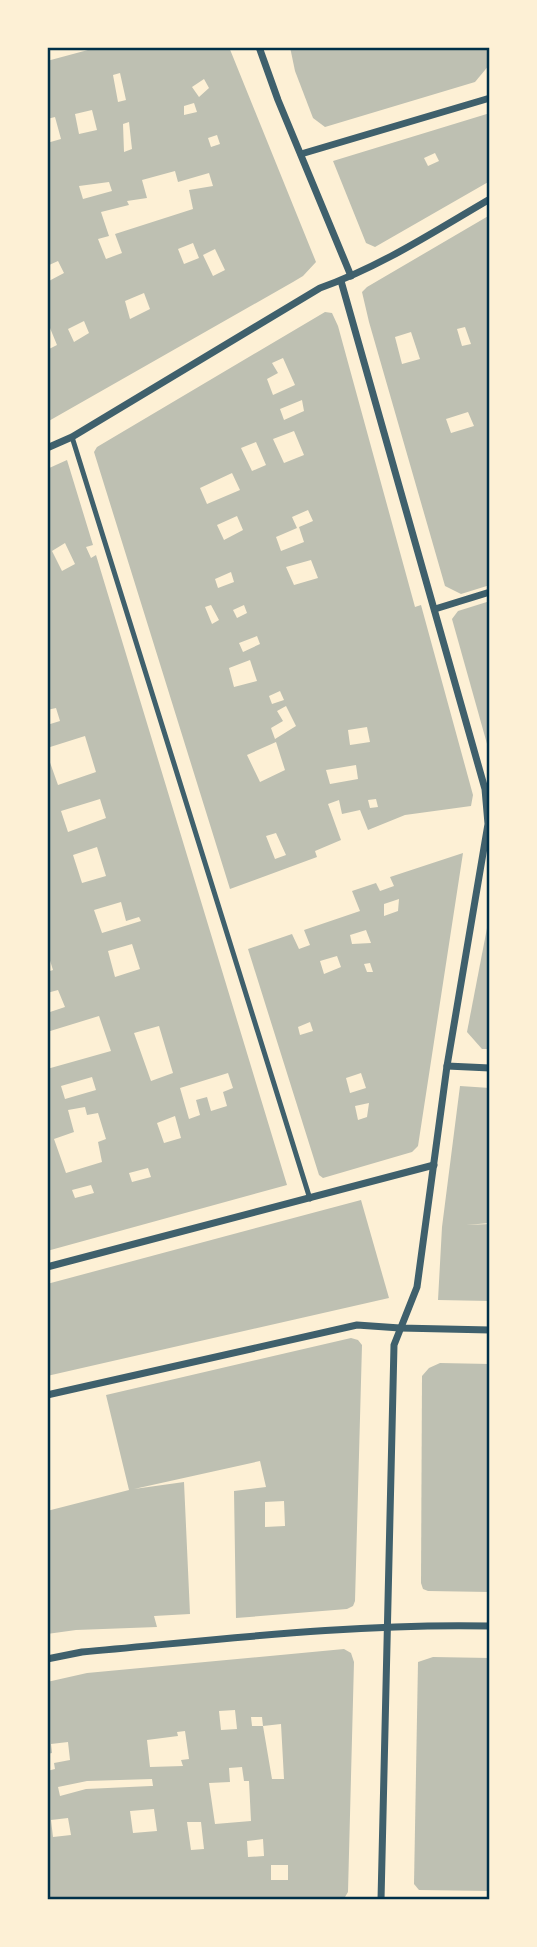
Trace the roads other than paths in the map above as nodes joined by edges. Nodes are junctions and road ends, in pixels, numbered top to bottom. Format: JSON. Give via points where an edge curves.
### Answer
{"nodes":[{"id":1,"x":259,"y":47,"type":"edge"},
{"id":2,"x":490,"y":98,"type":"edge"},
{"id":3,"x":301,"y":154,"type":"junction"},
{"id":4,"x":490,"y":199,"type":"edge"},
{"id":5,"x":351,"y":276,"type":"junction"},
{"id":6,"x":341,"y":281,"type":"junction"},
{"id":7,"x":72,"y":436,"type":"junction"},
{"id":8,"x":47,"y":448,"type":"edge"},
{"id":9,"x":490,"y":592,"type":"edge"},
{"id":10,"x":435,"y":609,"type":"junction"},
{"id":11,"x":489,"y":824,"type":"edge"},
{"id":12,"x":447,"y":1066,"type":"junction"},
{"id":13,"x":490,"y":1068,"type":"edge"},
{"id":14,"x":434,"y":1165,"type":"junction"},
{"id":15,"x":310,"y":1199,"type":"junction"},
{"id":16,"x":47,"y":1267,"type":"edge"},
{"id":17,"x":400,"y":1328,"type":"junction"},
{"id":18,"x":490,"y":1330,"type":"edge"},
{"id":19,"x":47,"y":1395,"type":"edge"},
{"id":20,"x":387,"y":1626,"type":"junction"},
{"id":21,"x":490,"y":1626,"type":"edge"},
{"id":22,"x":47,"y":1660,"type":"edge"},
{"id":23,"x":381,"y":1900,"type":"edge"}],
"edges":[{"from":1,"to":3,"type":"street"},
{"from":2,"to":3,"type":"street"},
{"from":3,"to":5,"type":"street"},
{"from":4,"to":5,"type":"street"},
{"from":5,"to":6,"type":"street"},
{"from":6,"to":7,"type":"street","via":[[320,288]]},
{"from":6,"to":10,"type":"street"},
{"from":7,"to":8,"type":"street"},
{"from":7,"to":15,"type":"lane"},
{"from":9,"to":10,"type":"street"},
{"from":10,"to":11,"type":"street","via":[[485,789]]},
{"from":11,"to":12,"type":"street"},
{"from":12,"to":13,"type":"street"},
{"from":12,"to":14,"type":"street"},
{"from":14,"to":15,"type":"street"},
{"from":14,"to":17,"type":"street","via":[[417,1287]]},
{"from":15,"to":16,"type":"street"},
{"from":17,"to":18,"type":"street"},
{"from":17,"to":19,"type":"street","via":[[357,1325]]},
{"from":17,"to":20,"type":"street","via":[[393,1363]]},
{"from":20,"to":21,"type":"street"},
{"from":20,"to":22,"type":"street","via":[[82,1651]]},
{"from":20,"to":23,"type":"street"}]}
